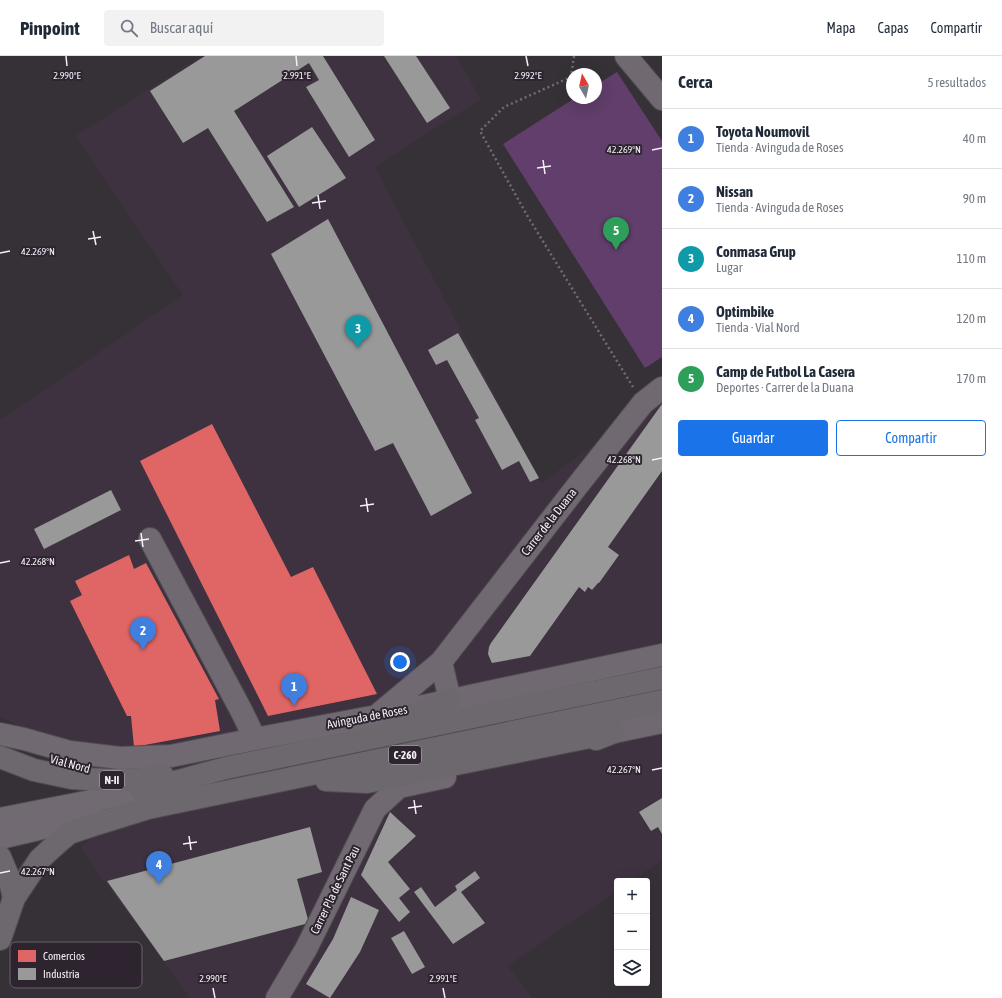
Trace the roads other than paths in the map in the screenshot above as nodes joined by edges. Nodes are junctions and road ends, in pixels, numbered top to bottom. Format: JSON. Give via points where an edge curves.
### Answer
{"nodes":[{"id":1,"x":626,"y":56,"type":"edge"},
{"id":2,"x":662,"y":99,"type":"edge"},
{"id":3,"x":662,"y":388,"type":"edge"},
{"id":4,"x":150,"y":539,"type":"dead end"},
{"id":5,"x":662,"y":655,"type":"edge"},
{"id":6,"x":441,"y":662,"type":"junction"},
{"id":7,"x":662,"y":678,"type":"edge"},
{"id":8,"x":450,"y":700,"type":"junction"},
{"id":9,"x":662,"y":702,"type":"edge"},
{"id":10,"x":377,"y":716,"type":"junction"},
{"id":11,"x":662,"y":722,"type":"edge"},
{"id":12,"x":614,"y":732,"type":"junction"},
{"id":13,"x":1,"y":735,"type":"edge"},
{"id":14,"x":255,"y":739,"type":"junction"},
{"id":15,"x":342,"y":743,"type":"junction"},
{"id":16,"x":70,"y":752,"type":"joint"},
{"id":17,"x":0,"y":757,"type":"edge"},
{"id":18,"x":226,"y":768,"type":"junction"},
{"id":19,"x":192,"y":772,"type":"junction"},
{"id":20,"x":292,"y":778,"type":"junction"},
{"id":21,"x":145,"y":800,"type":"junction"},
{"id":22,"x":0,"y":819,"type":"edge"},
{"id":23,"x":0,"y":838,"type":"edge"},
{"id":24,"x":0,"y":857,"type":"edge"},
{"id":25,"x":14,"y":898,"type":"junction"},
{"id":26,"x":0,"y":939,"type":"edge"},
{"id":27,"x":277,"y":998,"type":"edge"}],
"edges":[{"from":1,"to":2,"type":"street"},
{"from":3,"to":6,"type":"street","name":"Carrer de la Duana","via":[[643,403]]},
{"from":4,"to":14,"type":"street"},
{"from":5,"to":8,"type":"street","name":"Avinguda de Roses"},
{"from":6,"to":8,"type":"street"},
{"from":6,"to":10,"type":"street","name":"Carrer de la Duana"},
{"from":7,"to":15,"type":"highway","number":"C-260"},
{"from":8,"to":10,"type":"street","name":"Avinguda de Roses"},
{"from":8,"to":15,"type":"highway"},
{"from":9,"to":20,"type":"highway","number":"C-260"},
{"from":10,"to":14,"type":"street","name":"Avinguda de Roses"},
{"from":11,"to":12,"type":"street"},
{"from":12,"to":20,"type":"highway","via":[[367,782]]},
{"from":12,"to":27,"type":"street","name":"Carrer Pla de Sant Pau","via":[[568,751],[398,787],[375,809],[306,949]]},
{"from":13,"to":16,"type":"street","name":"Vial Nord"},
{"from":13,"to":19,"type":"street","name":"Vial Nord","via":[[34,754],[85,770],[106,772],[160,767]]},
{"from":14,"to":16,"type":"street","name":"Avinguda de Roses","via":[[171,756],[120,758]]},
{"from":15,"to":18,"type":"highway","number":"C-260"},
{"from":17,"to":19,"type":"highway","number":"N-II","via":[[34,770],[72,778],[141,779]]},
{"from":18,"to":19,"type":"highway","number":"N-II"},
{"from":18,"to":21,"type":"highway","number":"C-260"},
{"from":20,"to":21,"type":"highway","number":"C-260"},
{"from":21,"to":22,"type":"main road","number":"C-260"},
{"from":21,"to":23,"type":"main road","number":"C-260","via":[[114,811]]},
{"from":21,"to":25,"type":"highway","via":[[70,833],[40,859]]},
{"from":24,"to":25,"type":"highway"},
{"from":25,"to":26,"type":"highway"}]}
